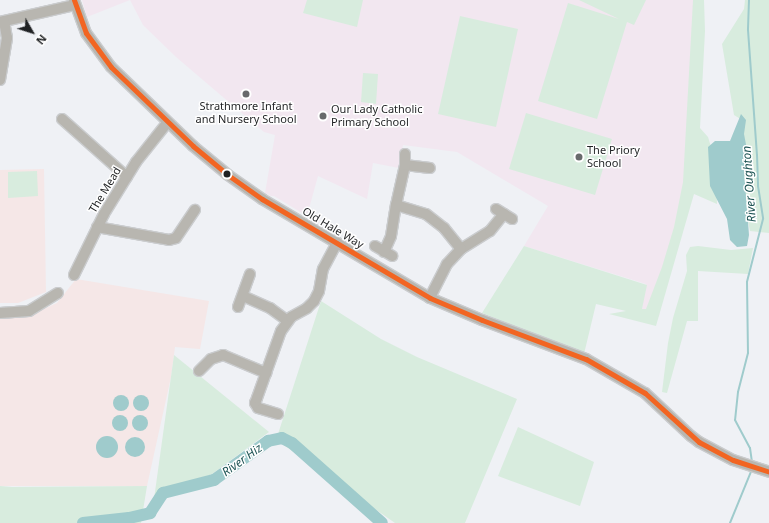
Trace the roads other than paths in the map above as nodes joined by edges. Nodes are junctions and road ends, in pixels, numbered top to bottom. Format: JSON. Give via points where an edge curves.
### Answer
{"nodes":[{"id":1,"x":74,"y":2,"type":"edge"},
{"id":2,"x":2,"y":22,"type":"edge"},
{"id":3,"x":0,"y":80,"type":"edge"},
{"id":4,"x":62,"y":119,"type":"dead end"},
{"id":5,"x":167,"y":123,"type":"junction"},
{"id":6,"x":405,"y":154,"type":"dead end"},
{"id":7,"x":405,"y":165,"type":"junction"},
{"id":8,"x":430,"y":168,"type":"dead end"},
{"id":9,"x":127,"y":177,"type":"junction"},
{"id":10,"x":396,"y":205,"type":"junction"},
{"id":11,"x":195,"y":210,"type":"dead end"},
{"id":12,"x":504,"y":214,"type":"dead end"},
{"id":13,"x":97,"y":227,"type":"junction"},
{"id":14,"x":337,"y":243,"type":"junction"},
{"id":15,"x":461,"y":249,"type":"junction"},
{"id":16,"x":384,"y":252,"type":"dead end"},
{"id":17,"x":250,"y":274,"type":"dead end"},
{"id":18,"x":74,"y":275,"type":"dead end"},
{"id":19,"x":58,"y":293,"type":"dead end"},
{"id":20,"x":242,"y":296,"type":"junction"},
{"id":21,"x":430,"y":298,"type":"junction"},
{"id":22,"x":238,"y":307,"type":"dead end"},
{"id":23,"x":0,"y":313,"type":"edge"},
{"id":24,"x":288,"y":321,"type":"junction"},
{"id":25,"x":199,"y":371,"type":"dead end"},
{"id":26,"x":266,"y":373,"type":"junction"},
{"id":27,"x":278,"y":414,"type":"dead end"},
{"id":28,"x":769,"y":472,"type":"edge"}],
"edges":[{"from":1,"to":2,"type":"street"},
{"from":1,"to":5,"type":"street","name":"Old Hale Way","via":[[86,33],[101,57]]},
{"from":2,"to":3,"type":"street","via":[[7,38]]},
{"from":4,"to":9,"type":"street"},
{"from":5,"to":9,"type":"street","name":"The Mead"},
{"from":5,"to":14,"type":"street","name":"Old Hale Way","via":[[228,175],[262,199]]},
{"from":6,"to":7,"type":"street"},
{"from":7,"to":8,"type":"street"},
{"from":7,"to":10,"type":"street"},
{"from":9,"to":13,"type":"street","name":"The Mead"},
{"from":10,"to":15,"type":"street","via":[[416,210],[433,219]]},
{"from":10,"to":16,"type":"street","via":[[391,236]]},
{"from":11,"to":13,"type":"street","via":[[176,238],[169,240]]},
{"from":12,"to":15,"type":"street","via":[[490,231]]},
{"from":13,"to":18,"type":"street","name":"The Mead"},
{"from":14,"to":21,"type":"street","name":"Old Hale Way"},
{"from":14,"to":24,"type":"street","via":[[324,269],[314,301]]},
{"from":15,"to":21,"type":"street","via":[[447,264]]},
{"from":17,"to":20,"type":"street"},
{"from":19,"to":23,"type":"street","via":[[29,311]]},
{"from":20,"to":22,"type":"street"},
{"from":20,"to":24,"type":"street","via":[[270,308]]},
{"from":21,"to":28,"type":"street","name":"Old Hale Way","via":[[586,359],[645,393],[699,442],[733,460]]},
{"from":24,"to":26,"type":"street","via":[[279,336]]},
{"from":25,"to":26,"type":"street","via":[[211,359],[223,355]]},
{"from":26,"to":27,"type":"street","via":[[255,403],[258,408]]}]}
